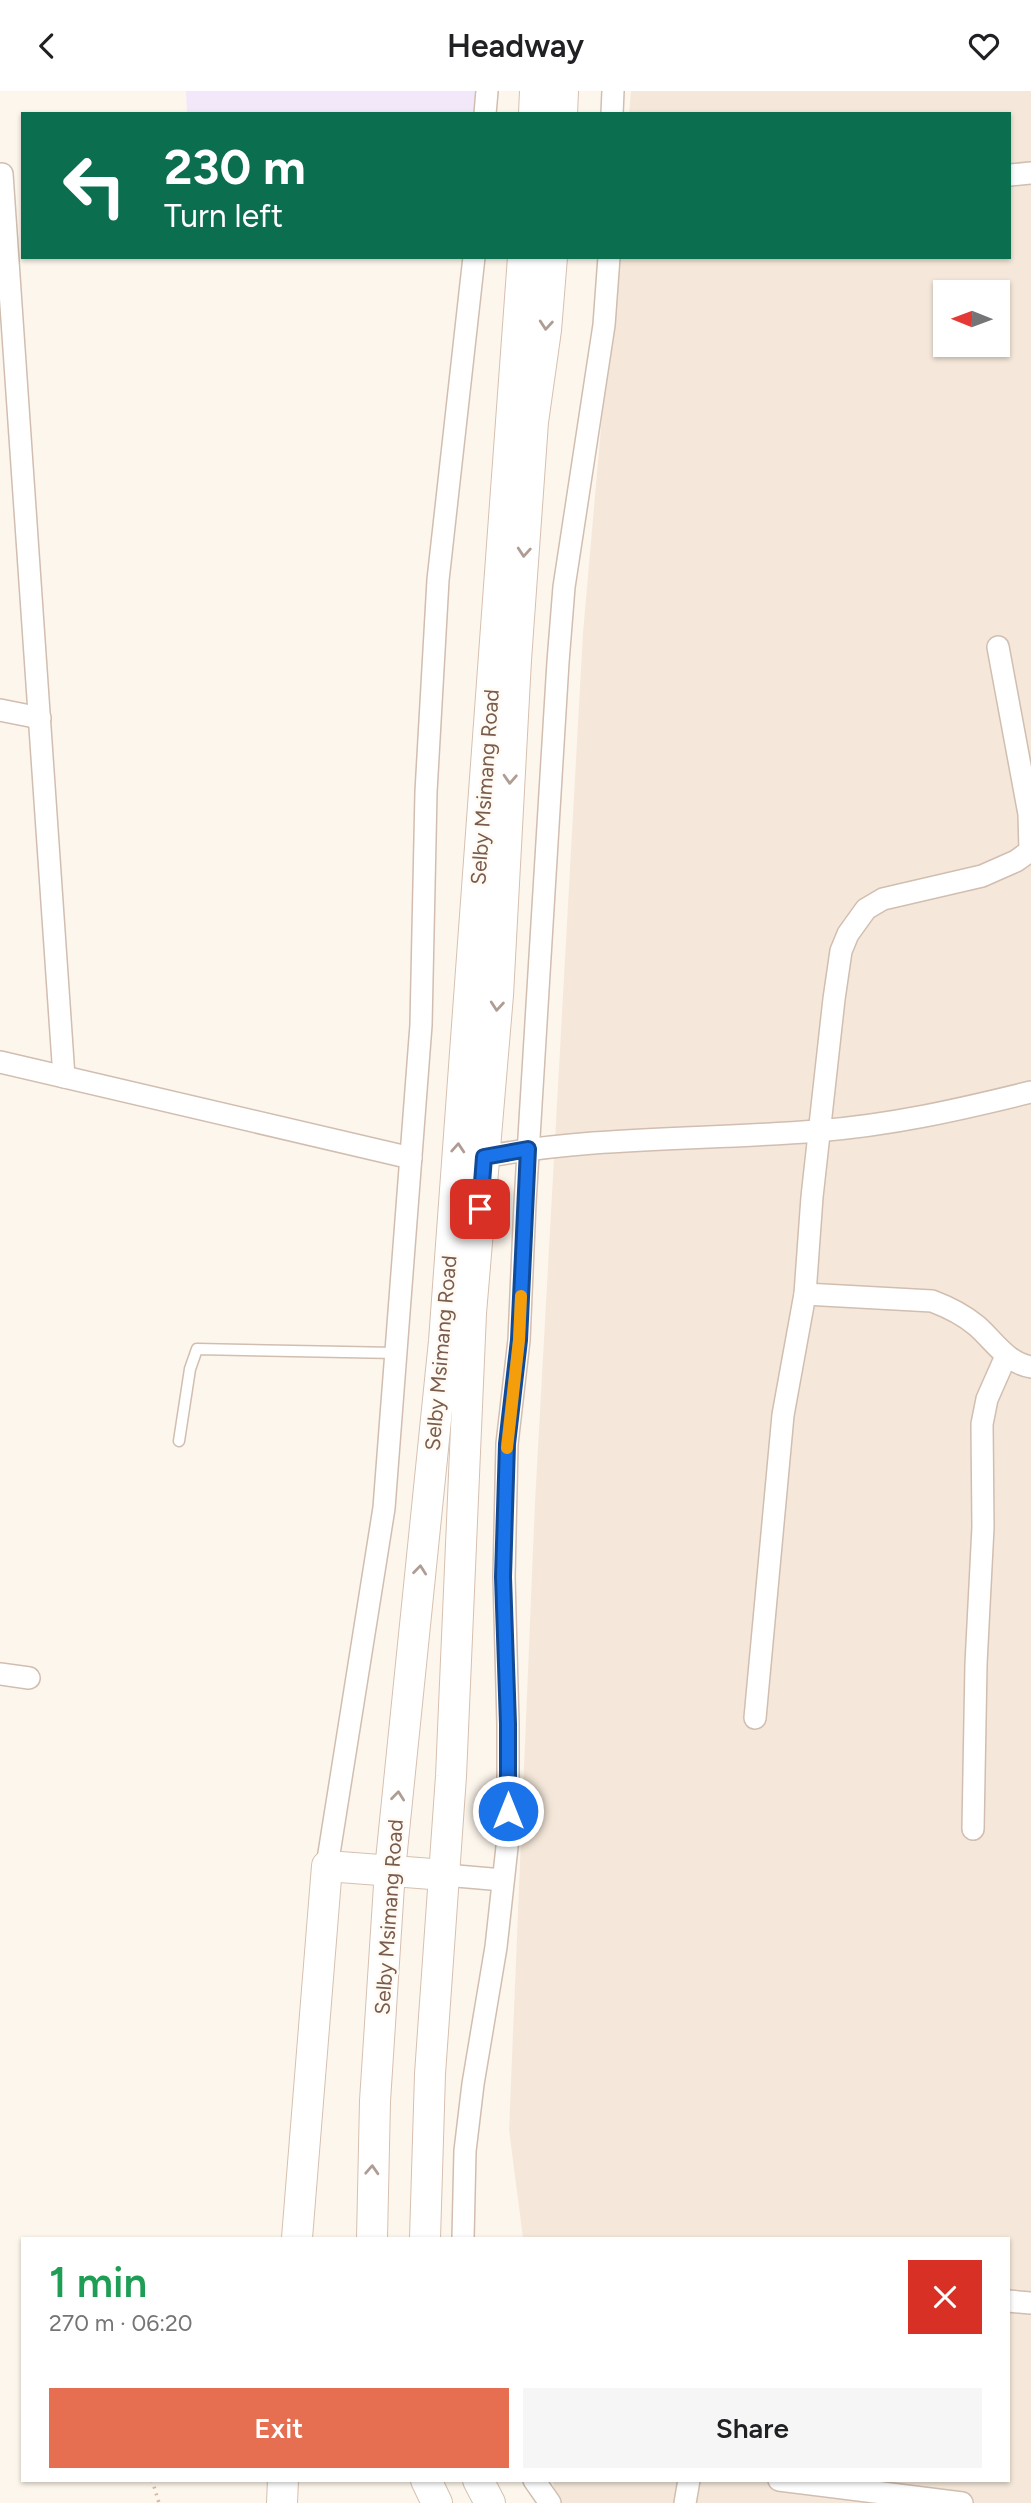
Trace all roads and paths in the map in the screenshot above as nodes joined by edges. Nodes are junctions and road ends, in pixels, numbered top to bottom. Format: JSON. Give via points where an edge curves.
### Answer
{"nodes":[{"id":1,"x":487,"y":91,"type":"edge"},
{"id":2,"x":535,"y":91,"type":"edge"},
{"id":3,"x":563,"y":91,"type":"edge"},
{"id":4,"x":613,"y":91,"type":"edge"},
{"id":5,"x":485,"y":112,"type":"edge"},
{"id":6,"x":534,"y":112,"type":"edge"},
{"id":7,"x":562,"y":112,"type":"edge"},
{"id":8,"x":612,"y":112,"type":"edge"},
{"id":9,"x":1031,"y":173,"type":"edge"},
{"id":10,"x":2,"y":174,"type":"dead end"},
{"id":11,"x":1011,"y":175,"type":"edge"},
{"id":12,"x":474,"y":259,"type":"edge"},
{"id":13,"x":523,"y":259,"type":"edge"},
{"id":14,"x":551,"y":259,"type":"edge"},
{"id":15,"x":610,"y":259,"type":"edge"},
{"id":16,"x":998,"y":647,"type":"dead end"},
{"id":17,"x":0,"y":710,"type":"edge"},
{"id":18,"x":40,"y":718,"type":"junction"},
{"id":19,"x":0,"y":1062,"type":"edge"},
{"id":20,"x":64,"y":1077,"type":"junction"},
{"id":21,"x":1031,"y":1092,"type":"edge"},
{"id":22,"x":819,"y":1131,"type":"junction"},
{"id":23,"x":528,"y":1149,"type":"junction"},
{"id":24,"x":484,"y":1157,"type":"junction"},
{"id":25,"x":411,"y":1158,"type":"junction"},
{"id":26,"x":805,"y":1294,"type":"junction"},
{"id":27,"x":396,"y":1353,"type":"junction"},
{"id":28,"x":1006,"y":1356,"type":"junction"},
{"id":29,"x":1031,"y":1367,"type":"edge"},
{"id":30,"x":180,"y":1441,"type":"dead end"},
{"id":31,"x":0,"y":1674,"type":"edge"},
{"id":32,"x":29,"y":1678,"type":"dead end"},
{"id":33,"x":755,"y":1718,"type":"dead end"},
{"id":34,"x":973,"y":1829,"type":"dead end"},
{"id":35,"x":327,"y":1866,"type":"junction"},
{"id":36,"x":390,"y":1870,"type":"junction"},
{"id":37,"x":445,"y":1875,"type":"junction"},
{"id":38,"x":503,"y":1880,"type":"junction"},
{"id":39,"x":297,"y":2237,"type":"edge"},
{"id":40,"x":372,"y":2237,"type":"edge"},
{"id":41,"x":425,"y":2237,"type":"edge"},
{"id":42,"x":463,"y":2237,"type":"edge"},
{"id":43,"x":1010,"y":2301,"type":"edge"},
{"id":44,"x":1031,"y":2303,"type":"edge"},
{"id":45,"x":153,"y":2482,"type":"edge"},
{"id":46,"x":284,"y":2482,"type":"edge"},
{"id":47,"x":427,"y":2482,"type":"edge"},
{"id":48,"x":479,"y":2482,"type":"edge"},
{"id":49,"x":535,"y":2482,"type":"edge"},
{"id":50,"x":689,"y":2482,"type":"edge"},
{"id":51,"x":795,"y":2482,"type":"edge"},
{"id":52,"x":159,"y":2503,"type":"edge"},
{"id":53,"x":282,"y":2503,"type":"edge"},
{"id":54,"x":437,"y":2503,"type":"edge"},
{"id":55,"x":490,"y":2503,"type":"edge"},
{"id":56,"x":550,"y":2503,"type":"edge"},
{"id":57,"x":685,"y":2503,"type":"edge"},
{"id":58,"x":962,"y":2503,"type":"edge"}],
"edges":[{"from":1,"to":5,"type":"street"},
{"from":2,"to":6,"type":"main road"},
{"from":3,"to":7,"type":"main road"},
{"from":4,"to":8,"type":"street"},
{"from":9,"to":11,"type":"street"},
{"from":10,"to":18,"type":"street"},
{"from":12,"to":25,"type":"street","via":[[438,580],[426,792],[421,1025]]},
{"from":36,"to":13,"type":"main road","name":"Selby Msimang Road","one_way":true,"via":[[444,1341]]},
{"from":14,"to":24,"type":"main road","name":"Selby Msimang Road","one_way":true,"via":[[547,330],[532,435]]},
{"from":15,"to":23,"type":"street","via":[[564,587]]},
{"from":16,"to":22,"type":"street","via":[[1029,814],[1030,851],[982,876],[883,899],[853,924],[841,951]]},
{"from":17,"to":18,"type":"street"},
{"from":18,"to":20,"type":"street"},
{"from":19,"to":20,"type":"street"},
{"from":20,"to":25,"type":"street"},
{"from":21,"to":22,"type":"street","via":[[894,1123]]},
{"from":22,"to":23,"type":"street"},
{"from":22,"to":26,"type":"street"},
{"from":23,"to":24,"type":"street"},
{"from":23,"to":38,"type":"street","via":[[519,1340],[507,1444],[503,1577],[508,1811]]},
{"from":24,"to":37,"type":"main road","name":"Selby Msimang Road","via":[[471,1313]]},
{"from":25,"to":27,"type":"street"},
{"from":26,"to":28,"type":"street","via":[[932,1301],[976,1325]]},
{"from":26,"to":33,"type":"street","via":[[783,1415]]},
{"from":27,"to":30,"type":"lane","via":[[197,1349]]},
{"from":27,"to":35,"type":"street","via":[[384,1509]]},
{"from":28,"to":29,"type":"street"},
{"from":28,"to":34,"type":"street","via":[[987,1399],[982,1424]]},
{"from":31,"to":32,"type":"street"},
{"from":35,"to":36,"type":"main road"},
{"from":35,"to":39,"type":"main road"},
{"from":36,"to":37,"type":"main road"},
{"from":40,"to":36,"type":"main road","name":"Selby Msimang Road","one_way":true},
{"from":37,"to":38,"type":"street"},
{"from":37,"to":41,"type":"main road","name":"Selby Msimang Road","via":[[430,2074]]},
{"from":38,"to":42,"type":"street","via":[[465,2151]]},
{"from":43,"to":44,"type":"street"},
{"from":45,"to":52,"type":"path"},
{"from":46,"to":53,"type":"main road"},
{"from":47,"to":54,"type":"main road"},
{"from":48,"to":55,"type":"main road"},
{"from":49,"to":56,"type":"street"},
{"from":50,"to":57,"type":"street"},
{"from":51,"to":58,"type":"street"}]}
